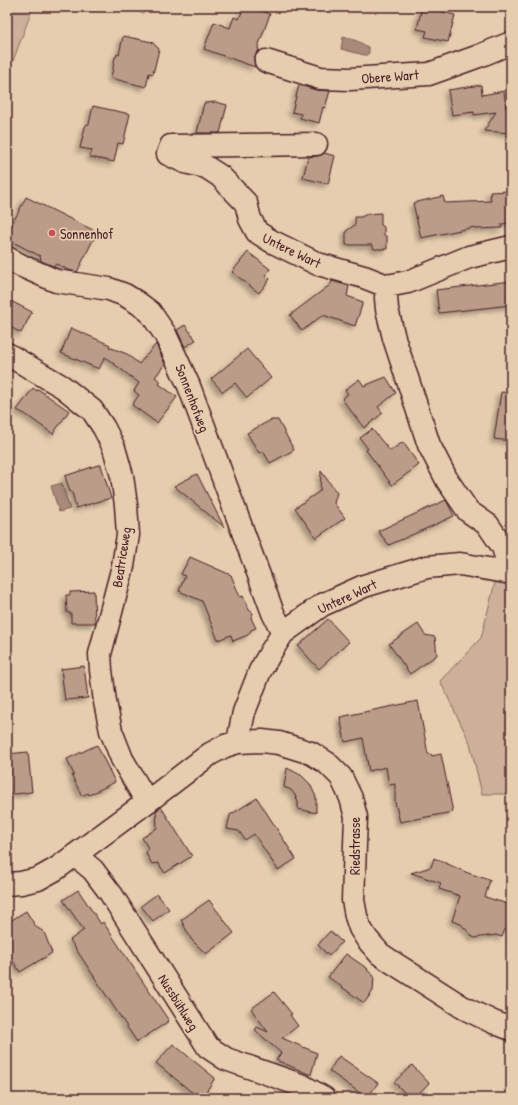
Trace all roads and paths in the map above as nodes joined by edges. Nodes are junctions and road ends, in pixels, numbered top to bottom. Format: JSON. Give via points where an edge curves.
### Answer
{"nodes":[{"id":1,"x":511,"y":43,"type":"edge"},
{"id":2,"x":266,"y":61,"type":"dead end"},
{"id":3,"x":316,"y":144,"type":"dead end"},
{"id":4,"x":511,"y":247,"type":"edge"},
{"id":5,"x":7,"y":258,"type":"edge"},
{"id":6,"x":387,"y":286,"type":"junction"},
{"id":7,"x":7,"y":354,"type":"edge"},
{"id":8,"x":510,"y":572,"type":"edge"},
{"id":9,"x":283,"y":633,"type":"junction"},
{"id":10,"x":238,"y":742,"type":"junction"},
{"id":11,"x":147,"y":802,"type":"junction"},
{"id":12,"x":75,"y":855,"type":"junction"},
{"id":13,"x":7,"y":884,"type":"edge"},
{"id":14,"x":511,"y":1029,"type":"edge"},
{"id":15,"x":324,"y":1098,"type":"edge"}],
"edges":[{"from":1,"to":2,"type":"street","name":"Obere Wart","via":[[429,74],[350,80],[320,78]]},
{"from":3,"to":6,"type":"street","name":"Untere Wart","via":[[171,146],[168,154],[185,162],[206,167],[220,176],[246,203],[257,232],[271,242],[318,264]]},
{"from":4,"to":6,"type":"street","via":[[469,257],[408,282]]},
{"from":5,"to":9,"type":"street","name":"Sonnenhofweg","via":[[56,281],[109,289],[150,312],[165,334],[189,386],[273,613]]},
{"from":6,"to":8,"type":"street","name":"Untere Wart","via":[[387,309],[394,338],[429,445],[447,480],[468,511],[488,525],[503,547]]},
{"from":7,"to":11,"type":"street","name":"Beatriceweg","via":[[63,387],[92,410],[114,448],[122,476],[128,535],[123,566],[100,654],[101,670],[111,731],[122,759]]},
{"from":8,"to":9,"type":"street","name":"Untere Wart","via":[[460,564],[427,566],[364,586],[322,605]]},
{"from":9,"to":10,"type":"street","name":"Untere Wart","via":[[260,671],[244,712]]},
{"from":10,"to":11,"type":"street","name":"Riedstrasse","via":[[210,754]]},
{"from":10,"to":14,"type":"street","name":"Riedstrasse","via":[[279,743],[311,753],[327,763],[341,777],[351,798],[356,818],[353,900],[360,928],[367,939],[380,954],[464,1008]]},
{"from":11,"to":12,"type":"street","name":"Riedstrasse"},
{"from":12,"to":13,"type":"street","name":"Riedstrasse","via":[[38,879]]},
{"from":12,"to":15,"type":"street","name":"Nussbühlweg","via":[[93,870],[111,894],[208,1047],[226,1059],[303,1086]]}]}
